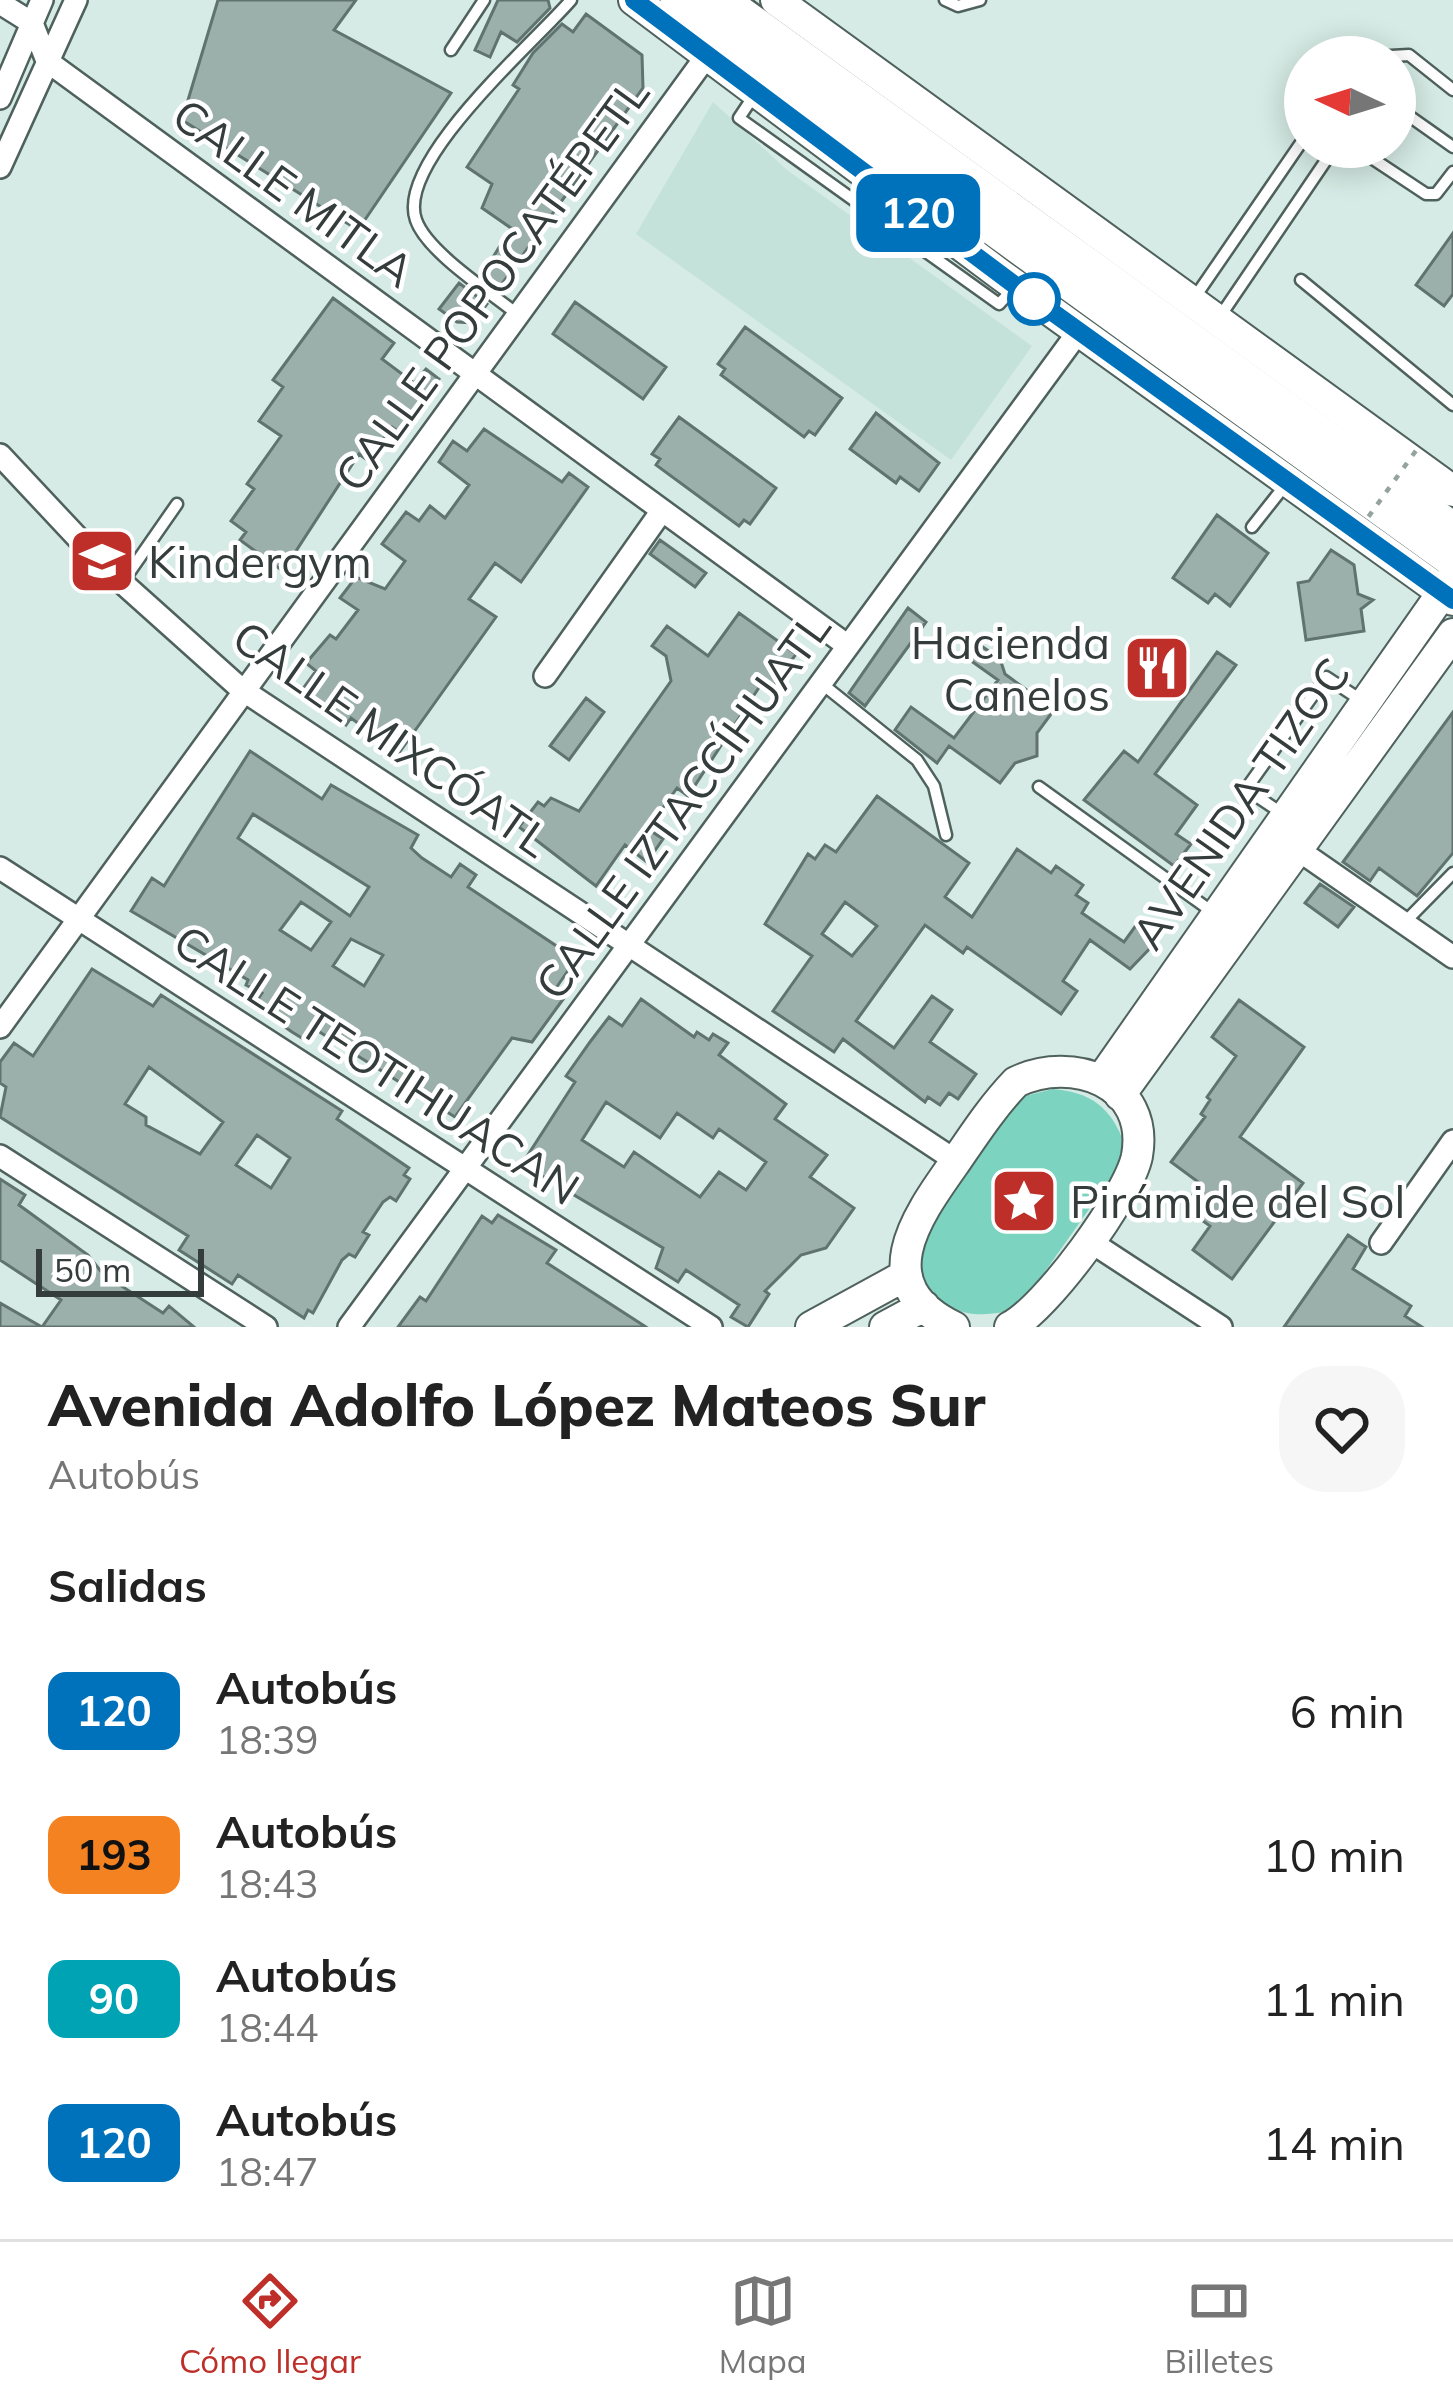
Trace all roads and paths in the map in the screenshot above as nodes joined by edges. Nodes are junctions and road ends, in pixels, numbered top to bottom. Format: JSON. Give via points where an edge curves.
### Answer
{"nodes":[{"id":1,"x":43,"y":0,"type":"edge"},
{"id":2,"x":76,"y":0,"type":"edge"},
{"id":3,"x":484,"y":0,"type":"edge"},
{"id":4,"x":572,"y":0,"type":"edge"},
{"id":5,"x":634,"y":0,"type":"edge"},
{"id":6,"x":677,"y":0,"type":"edge"},
{"id":7,"x":722,"y":0,"type":"edge"},
{"id":8,"x":776,"y":0,"type":"edge"},
{"id":9,"x":945,"y":0,"type":"edge"},
{"id":10,"x":980,"y":0,"type":"edge"},
{"id":11,"x":0,"y":3,"type":"edge"},
{"id":12,"x":32,"y":23,"type":"junction"},
{"id":13,"x":451,"y":50,"type":"dead end"},
{"id":14,"x":708,"y":54,"type":"junction"},
{"id":15,"x":1416,"y":61,"type":"edge"},
{"id":16,"x":47,"y":62,"type":"junction"},
{"id":17,"x":1453,"y":90,"type":"edge"},
{"id":18,"x":0,"y":98,"type":"edge"},
{"id":19,"x":1416,"y":121,"type":"edge"},
{"id":20,"x":1453,"y":148,"type":"edge"},
{"id":21,"x":0,"y":167,"type":"edge"},
{"id":22,"x":1284,"y":167,"type":"edge"},
{"id":23,"x":1321,"y":168,"type":"edge"},
{"id":24,"x":1387,"y":168,"type":"edge"},
{"id":25,"x":1453,"y":172,"type":"edge"},
{"id":26,"x":1301,"y":280,"type":"dead end"},
{"id":27,"x":1191,"y":302,"type":"junction"},
{"id":28,"x":517,"y":314,"type":"junction"},
{"id":29,"x":1216,"y":321,"type":"junction"},
{"id":30,"x":1079,"y":331,"type":"junction"},
{"id":31,"x":476,"y":372,"type":"junction"},
{"id":32,"x":1453,"y":405,"type":"edge"},
{"id":33,"x":1420,"y":445,"type":"dead end"},
{"id":34,"x":0,"y":455,"type":"edge"},
{"id":35,"x":1288,"y":481,"type":"junction"},
{"id":36,"x":1453,"y":491,"type":"edge"},
{"id":37,"x":177,"y":504,"type":"dead end"},
{"id":38,"x":661,"y":512,"type":"junction"},
{"id":39,"x":1252,"y":527,"type":"dead end"},
{"id":40,"x":1453,"y":529,"type":"edge"},
{"id":41,"x":1351,"y":541,"type":"dead end"},
{"id":42,"x":122,"y":583,"type":"junction"},
{"id":43,"x":1450,"y":583,"type":"edge"},
{"id":44,"x":1453,"y":634,"type":"edge"},
{"id":45,"x":848,"y":646,"type":"junction"},
{"id":46,"x":545,"y":676,"type":"dead end"},
{"id":47,"x":821,"y":683,"type":"junction"},
{"id":48,"x":241,"y":689,"type":"junction"},
{"id":49,"x":1365,"y":703,"type":"junction"},
{"id":50,"x":1039,"y":787,"type":"dead end"},
{"id":51,"x":1304,"y":807,"type":"junction"},
{"id":52,"x":946,"y":835,"type":"dead end"},
{"id":53,"x":1297,"y":849,"type":"junction"},
{"id":54,"x":0,"y":868,"type":"edge"},
{"id":55,"x":1452,"y":877,"type":"edge"},
{"id":56,"x":1216,"y":915,"type":"junction"},
{"id":57,"x":79,"y":916,"type":"junction"},
{"id":58,"x":1404,"y":922,"type":"junction"},
{"id":59,"x":626,"y":945,"type":"junction"},
{"id":60,"x":1453,"y":957,"type":"edge"},
{"id":61,"x":0,"y":1027,"type":"edge"},
{"id":62,"x":1110,"y":1088,"type":"junction"},
{"id":63,"x":1453,"y":1141,"type":"edge"},
{"id":64,"x":0,"y":1156,"type":"edge"},
{"id":65,"x":956,"y":1161,"type":"junction"},
{"id":66,"x":465,"y":1167,"type":"junction"},
{"id":67,"x":1088,"y":1240,"type":"junction"},
{"id":68,"x":1381,"y":1243,"type":"dead end"},
{"id":69,"x":906,"y":1275,"type":"junction"},
{"id":70,"x":924,"y":1306,"type":"junction"},
{"id":71,"x":1013,"y":1326,"type":"edge"},
{"id":72,"x":266,"y":1327,"type":"edge"},
{"id":73,"x":349,"y":1327,"type":"edge"},
{"id":74,"x":711,"y":1327,"type":"edge"},
{"id":75,"x":812,"y":1327,"type":"edge"},
{"id":76,"x":885,"y":1327,"type":"edge"},
{"id":77,"x":954,"y":1327,"type":"edge"},
{"id":78,"x":1221,"y":1327,"type":"edge"}],
"edges":[{"from":1,"to":12,"type":"street"},
{"from":2,"to":16,"type":"street"},
{"from":3,"to":13,"type":"lane"},
{"from":4,"to":28,"type":"lane","via":[[491,80],[415,187],[415,218],[429,242]]},
{"from":5,"to":14,"type":"main road"},
{"from":6,"to":43,"type":"main road"},
{"from":7,"to":40,"type":"main road"},
{"from":8,"to":27,"type":"main road"},
{"from":9,"to":10,"type":"lane"},
{"from":11,"to":12,"type":"street"},
{"from":12,"to":16,"type":"street"},
{"from":12,"to":18,"type":"street"},
{"from":14,"to":28,"type":"street","name":"CALLE POPOCATÉPETL"},
{"from":14,"to":30,"type":"main road"},
{"from":15,"to":17,"type":"lane"},
{"from":16,"to":21,"type":"street"},
{"from":16,"to":31,"type":"street","name":"CALLE MITLA"},
{"from":19,"to":20,"type":"lane"},
{"from":22,"to":27,"type":"lane"},
{"from":23,"to":29,"type":"lane"},
{"from":24,"to":25,"type":"lane","via":[[1426,194],[1436,194]]},
{"from":26,"to":32,"type":"lane"},
{"from":27,"to":29,"type":"main road"},
{"from":28,"to":31,"type":"street","name":"CALLE POPOCATÉPETL"},
{"from":29,"to":36,"type":"main road"},
{"from":30,"to":35,"type":"main road"},
{"from":30,"to":45,"type":"street","name":"CALLE IZTACCÍHUATL"},
{"from":31,"to":38,"type":"street","name":"CALLE MITLA"},
{"from":31,"to":48,"type":"street","name":"CALLE POPOCATÉPETL"},
{"from":33,"to":41,"type":"path","bridge":true},
{"from":34,"to":42,"type":"street","name":"CALLE MIXCÓATL"},
{"from":35,"to":39,"type":"lane"},
{"from":35,"to":43,"type":"main road"},
{"from":37,"to":42,"type":"lane"},
{"from":38,"to":45,"type":"street","name":"CALLE MITLA"},
{"from":38,"to":46,"type":"street"},
{"from":42,"to":48,"type":"street","name":"CALLE MIXCÓATL"},
{"from":43,"to":49,"type":"main road","name":"AVENIDA TIZOC"},
{"from":44,"to":51,"type":"main road","name":"AVENIDA TIZOC"},
{"from":45,"to":47,"type":"street","name":"CALLE IZTACCÍHUATL"},
{"from":47,"to":52,"type":"lane","via":[[917,760],[934,786]]},
{"from":47,"to":59,"type":"street","name":"CALLE IZTACCÍHUATL"},
{"from":48,"to":57,"type":"street","name":"CALLE POPOCATÉPETL"},
{"from":48,"to":59,"type":"street","name":"CALLE MIXCÓATL"},
{"from":49,"to":51,"type":"main road","name":"AVENIDA TIZOC"},
{"from":49,"to":51,"type":"lane","via":[[1326,677],[1246,789]]},
{"from":50,"to":56,"type":"lane"},
{"from":51,"to":53,"type":"main road","name":"AVENIDA TIZOC"},
{"from":51,"to":56,"type":"main road","name":"AVENIDA TIZOC"},
{"from":53,"to":58,"type":"street"},
{"from":53,"to":62,"type":"main road","name":"AVENIDA TIZOC"},
{"from":54,"to":57,"type":"street","name":"CALLE TEOTIHUACAN"},
{"from":55,"to":58,"type":"lane"},
{"from":56,"to":62,"type":"main road","name":"AVENIDA TIZOC"},
{"from":57,"to":61,"type":"street","name":"CALLE POPOCATÉPETL"},
{"from":57,"to":66,"type":"street","name":"CALLE TEOTIHUACAN"},
{"from":58,"to":60,"type":"street"},
{"from":59,"to":65,"type":"street","name":"CALLE MIXCÓATL"},
{"from":59,"to":66,"type":"street","name":"CALLE IZTACCÍHUATL"},
{"from":62,"to":65,"type":"main road","via":[[1066,1068],[1016,1082]]},
{"from":62,"to":67,"type":"main road","via":[[1139,1138],[1136,1161]]},
{"from":63,"to":68,"type":"street"},
{"from":64,"to":72,"type":"street"},
{"from":65,"to":69,"type":"main road","via":[[909,1232]]},
{"from":66,"to":73,"type":"street","name":"CALLE IZTACCÍHUATL"},
{"from":66,"to":74,"type":"street","name":"CALLE TEOTIHUACAN"},
{"from":67,"to":71,"type":"main road"},
{"from":67,"to":78,"type":"street"},
{"from":69,"to":70,"type":"main road"},
{"from":69,"to":75,"type":"main road"},
{"from":70,"to":76,"type":"main road"},
{"from":70,"to":77,"type":"main road"}]}
